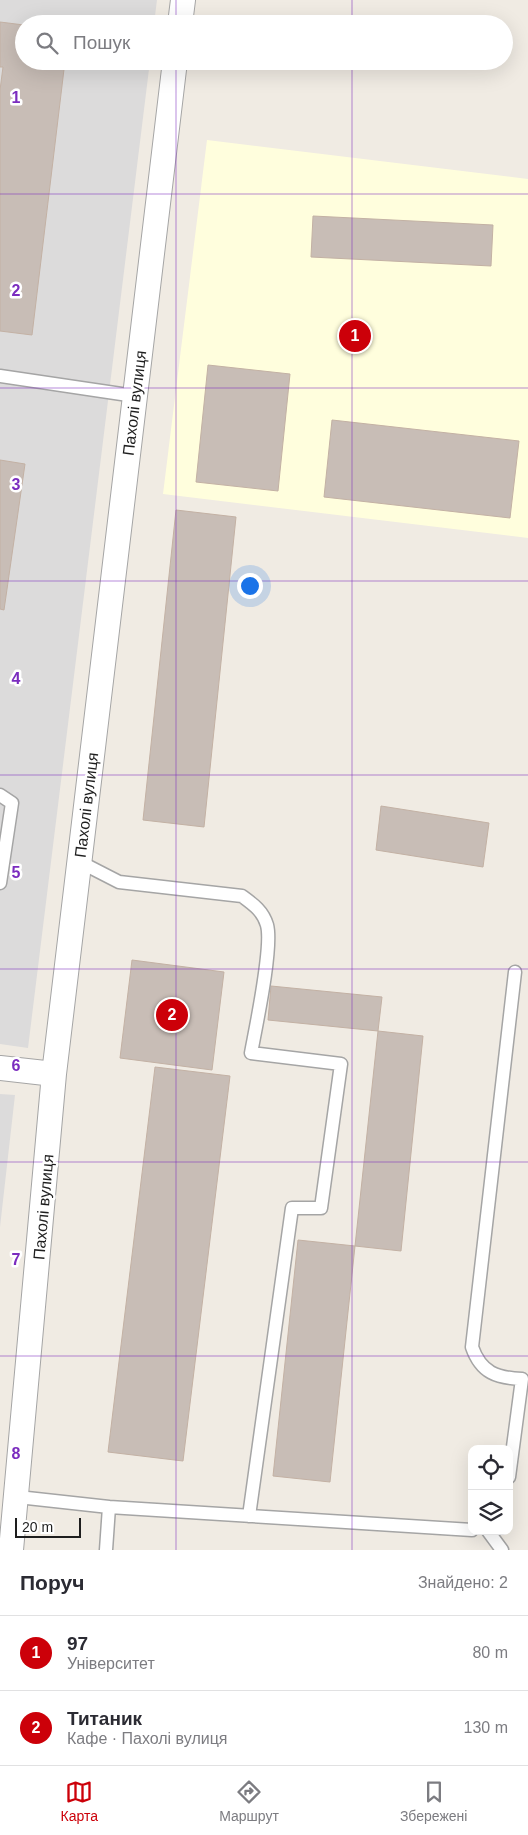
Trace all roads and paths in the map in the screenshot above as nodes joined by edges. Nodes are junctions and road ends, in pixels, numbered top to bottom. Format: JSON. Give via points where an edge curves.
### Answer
{"nodes":[{"id":1,"x":183,"y":0,"type":"edge"},
{"id":2,"x":181,"y":15,"type":"edge"},
{"id":3,"x":174,"y":70,"type":"edge"},
{"id":4,"x":0,"y":376,"type":"edge"},
{"id":5,"x":135,"y":396,"type":"junction"},
{"id":6,"x":0,"y":795,"type":"edge"},
{"id":7,"x":80,"y":862,"type":"junction"},
{"id":8,"x":0,"y":883,"type":"edge"},
{"id":9,"x":515,"y":972,"type":"dead end"},
{"id":10,"x":0,"y":1068,"type":"edge"},
{"id":11,"x":54,"y":1074,"type":"junction"},
{"id":12,"x":525,"y":1380,"type":"edge"},
{"id":13,"x":513,"y":1453,"type":"edge"},
{"id":14,"x":18,"y":1497,"type":"junction"},
{"id":15,"x":110,"y":1507,"type":"junction"},
{"id":16,"x":249,"y":1516,"type":"junction"},
{"id":17,"x":468,"y":1530,"type":"edge"},
{"id":18,"x":491,"y":1535,"type":"edge"},
{"id":19,"x":12,"y":1550,"type":"edge"},
{"id":20,"x":106,"y":1550,"type":"edge"},
{"id":21,"x":502,"y":1550,"type":"edge"}],
"edges":[{"from":1,"to":2,"type":"street"},
{"from":3,"to":5,"type":"street","name":"Пахолі вулиця"},
{"from":4,"to":5,"type":"lane"},
{"from":5,"to":7,"type":"street","name":"Пахолі вулиця"},
{"from":6,"to":8,"type":"lane","via":[[12,804]]},
{"from":7,"to":11,"type":"street","name":"Пахолі вулиця"},
{"from":7,"to":16,"type":"lane","via":[[119,882],[242,896],[258,908],[267,925],[268,946],[252,1053],[341,1064],[321,1208],[292,1208]]},
{"from":9,"to":12,"type":"lane","via":[[472,1347],[477,1360],[501,1378]]},
{"from":10,"to":11,"type":"street"},
{"from":11,"to":14,"type":"street","name":"Пахолі вулиця"},
{"from":12,"to":13,"type":"lane"},
{"from":14,"to":15,"type":"lane"},
{"from":14,"to":19,"type":"street","name":"Пахолі вулиця"},
{"from":15,"to":16,"type":"lane"},
{"from":15,"to":20,"type":"lane"},
{"from":16,"to":17,"type":"lane"},
{"from":18,"to":21,"type":"lane"}]}
